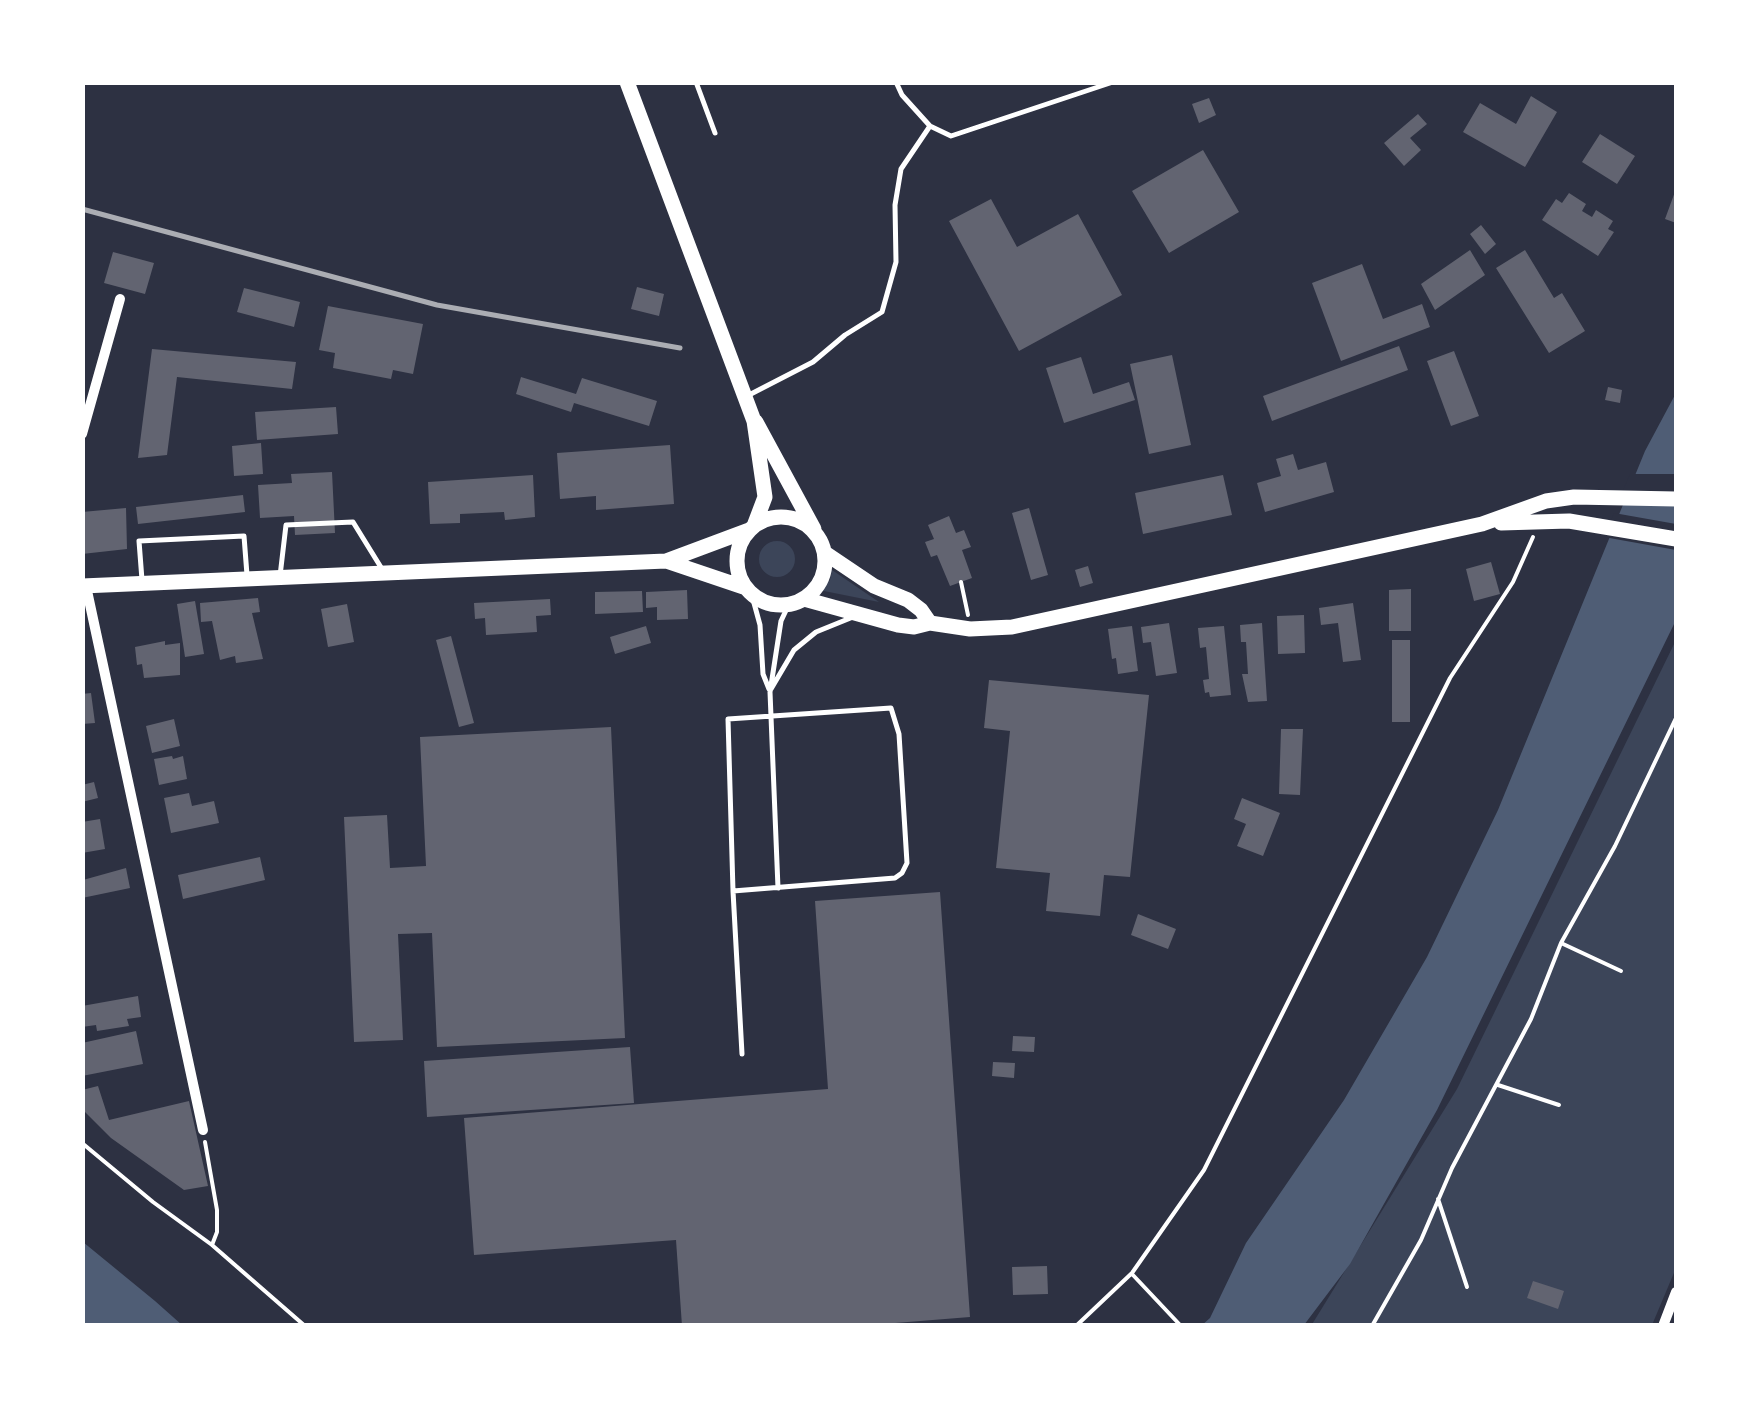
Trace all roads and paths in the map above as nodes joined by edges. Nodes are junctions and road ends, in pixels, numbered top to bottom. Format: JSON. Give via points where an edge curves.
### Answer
{"nodes":[{"id":1,"x":626,"y":82,"type":"edge"},
{"id":2,"x":696,"y":82,"type":"edge"},
{"id":3,"x":896,"y":82,"type":"edge"},
{"id":4,"x":1113,"y":82,"type":"edge"},
{"id":5,"x":930,"y":126,"type":"junction"},
{"id":6,"x":715,"y":133,"type":"dead end"},
{"id":7,"x":120,"y":299,"type":"dead end"},
{"id":8,"x":746,"y":396,"type":"junction"},
{"id":9,"x":754,"y":421,"type":"junction"},
{"id":10,"x":82,"y":434,"type":"edge"},
{"id":11,"x":1676,"y":499,"type":"edge"},
{"id":12,"x":1482,"y":524,"type":"junction"},
{"id":13,"x":752,"y":528,"type":"junction"},
{"id":14,"x":1534,"y":537,"type":"dead end"},
{"id":15,"x":1676,"y":539,"type":"edge"},
{"id":16,"x":823,"y":547,"type":"junction"},
{"id":17,"x":666,"y":561,"type":"junction"},
{"id":18,"x":384,"y":572,"type":"junction"},
{"id":19,"x":280,"y":577,"type":"junction"},
{"id":20,"x":248,"y":578,"type":"junction"},
{"id":21,"x":961,"y":582,"type":"dead end"},
{"id":22,"x":142,"y":584,"type":"junction"},
{"id":23,"x":84,"y":586,"type":"edge"},
{"id":24,"x":749,"y":590,"type":"junction"},
{"id":25,"x":797,"y":601,"type":"junction"},
{"id":26,"x":860,"y":615,"type":"junction"},
{"id":27,"x":930,"y":624,"type":"junction"},
{"id":28,"x":970,"y":629,"type":"junction"},
{"id":29,"x":770,"y":692,"type":"junction"},
{"id":30,"x":772,"y":715,"type":"junction"},
{"id":31,"x":1676,"y":718,"type":"edge"},
{"id":32,"x":778,"y":888,"type":"junction"},
{"id":33,"x":733,"y":891,"type":"junction"},
{"id":34,"x":1560,"y":943,"type":"junction"},
{"id":35,"x":1622,"y":972,"type":"dead end"},
{"id":36,"x":742,"y":1054,"type":"dead end"},
{"id":37,"x":1498,"y":1085,"type":"junction"},
{"id":38,"x":1559,"y":1105,"type":"dead end"},
{"id":39,"x":203,"y":1130,"type":"joint"},
{"id":40,"x":82,"y":1143,"type":"edge"},
{"id":41,"x":1438,"y":1199,"type":"junction"},
{"id":42,"x":212,"y":1245,"type":"junction"},
{"id":43,"x":1132,"y":1273,"type":"junction"},
{"id":44,"x":1467,"y":1287,"type":"dead end"},
{"id":45,"x":1676,"y":1292,"type":"edge"},
{"id":46,"x":305,"y":1326,"type":"edge"},
{"id":47,"x":1076,"y":1326,"type":"edge"},
{"id":48,"x":1180,"y":1326,"type":"edge"},
{"id":49,"x":1372,"y":1326,"type":"edge"},
{"id":50,"x":1663,"y":1326,"type":"edge"}],
"edges":[{"from":1,"to":8,"type":"main road"},
{"from":2,"to":6,"type":"lane"},
{"from":3,"to":5,"type":"lane"},
{"from":4,"to":5,"type":"lane","via":[[951,136]]},
{"from":5,"to":8,"type":"lane","via":[[901,169],[896,262],[882,312],[813,362]]},
{"from":7,"to":10,"type":"street"},
{"from":8,"to":9,"type":"main road"},
{"from":9,"to":13,"type":"main road","via":[[765,497]]},
{"from":9,"to":16,"type":"main road"},
{"from":11,"to":12,"type":"main road","via":[[1574,497]]},
{"from":12,"to":15,"type":"main road","via":[[1569,521]]},
{"from":12,"to":28,"type":"main road","via":[[1058,619]]},
{"from":13,"to":16,"type":"main road","via":[[783,516],[798,520]]},
{"from":13,"to":17,"type":"main road"},
{"from":13,"to":24,"type":"main road","via":[[737,564]]},
{"from":14,"to":43,"type":"path","via":[[1450,678],[1204,1170]]},
{"from":16,"to":25,"type":"main road","via":[[820,582]]},
{"from":16,"to":27,"type":"main road","via":[[874,586],[908,600]]},
{"from":17,"to":18,"type":"main road"},
{"from":17,"to":24,"type":"main road"},
{"from":18,"to":19,"type":"main road"},
{"from":18,"to":19,"type":"lane","via":[[353,522],[286,525]]},
{"from":19,"to":20,"type":"main road"},
{"from":20,"to":22,"type":"main road"},
{"from":20,"to":22,"type":"lane","via":[[244,536],[139,541]]},
{"from":21,"to":28,"type":"path"},
{"from":22,"to":23,"type":"main road"},
{"from":23,"to":39,"type":"street"},
{"from":24,"to":25,"type":"main road","via":[[765,602]]},
{"from":24,"to":29,"type":"lane"},
{"from":25,"to":26,"type":"main road"},
{"from":25,"to":29,"type":"lane","via":[[778,636]]},
{"from":26,"to":27,"type":"main road","via":[[914,627]]},
{"from":26,"to":29,"type":"lane","via":[[816,632],[794,650]]},
{"from":27,"to":28,"type":"main road"},
{"from":29,"to":30,"type":"lane"},
{"from":30,"to":32,"type":"lane"},
{"from":30,"to":32,"type":"lane","via":[[892,708],[907,863],[895,878]]},
{"from":30,"to":33,"type":"lane","via":[[728,719]]},
{"from":31,"to":34,"type":"path"},
{"from":32,"to":33,"type":"lane"},
{"from":33,"to":36,"type":"lane"},
{"from":34,"to":35,"type":"path"},
{"from":34,"to":37,"type":"path"},
{"from":37,"to":38,"type":"path"},
{"from":37,"to":41,"type":"path"},
{"from":39,"to":42,"type":"path","via":[[216,1210]]},
{"from":40,"to":42,"type":"path"},
{"from":41,"to":44,"type":"path"},
{"from":41,"to":49,"type":"path"},
{"from":42,"to":46,"type":"path"},
{"from":43,"to":47,"type":"path"},
{"from":43,"to":48,"type":"path"},
{"from":45,"to":50,"type":"street"}]}
